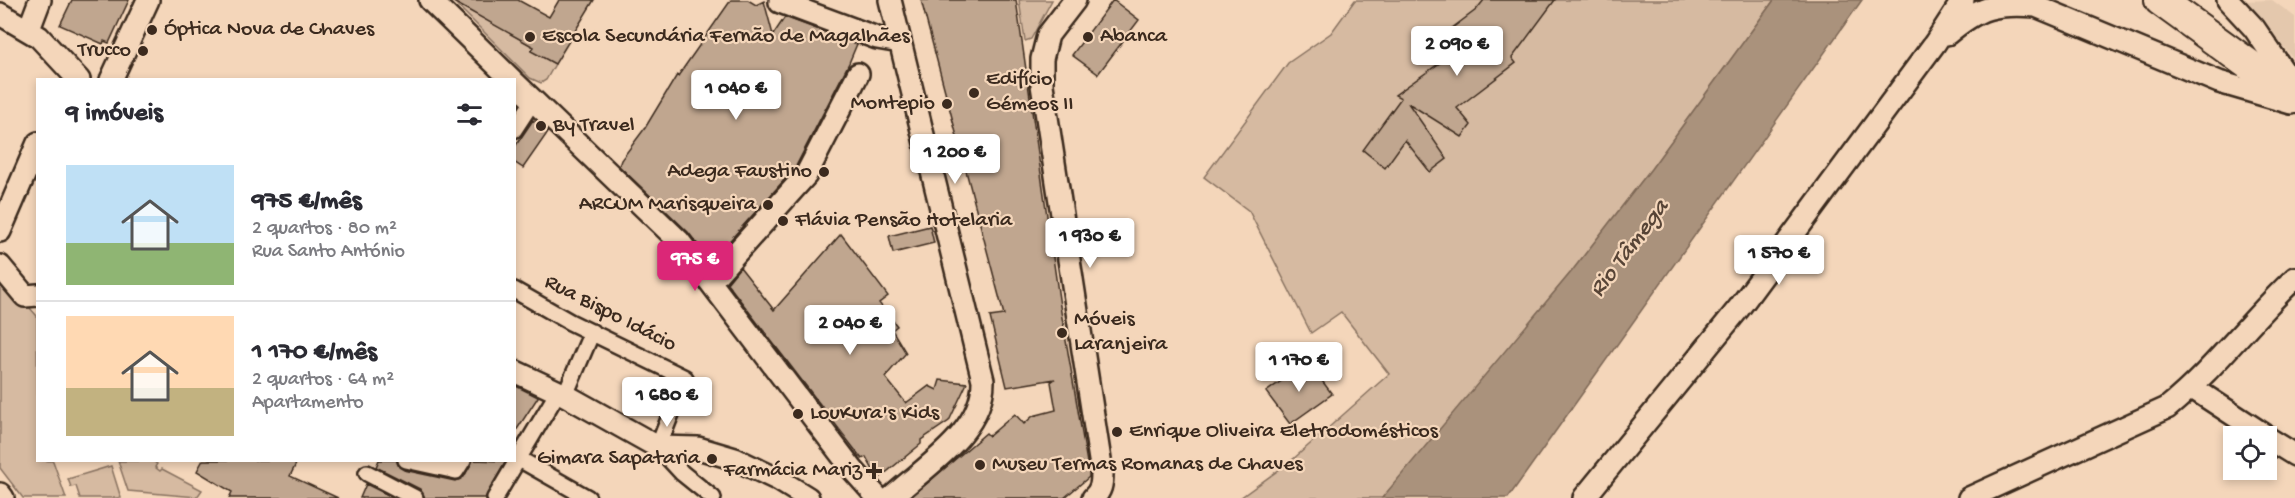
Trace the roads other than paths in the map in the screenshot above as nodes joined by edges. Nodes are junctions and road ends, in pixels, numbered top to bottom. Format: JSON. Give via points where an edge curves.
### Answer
{"nodes":[{"id":1,"x":40,"y":0,"type":"edge"},
{"id":2,"x":148,"y":0,"type":"edge"},
{"id":3,"x":430,"y":0,"type":"edge"},
{"id":4,"x":890,"y":0,"type":"edge"},
{"id":5,"x":1075,"y":0,"type":"edge"},
{"id":6,"x":1963,"y":0,"type":"edge"},
{"id":7,"x":2160,"y":0,"type":"edge"},
{"id":8,"x":2228,"y":0,"type":"edge"},
{"id":9,"x":780,"y":2,"type":"dead end"},
{"id":10,"x":2032,"y":3,"type":"edge"},
{"id":11,"x":0,"y":14,"type":"edge"},
{"id":12,"x":29,"y":29,"type":"junction"},
{"id":13,"x":900,"y":42,"type":"junction"},
{"id":14,"x":1935,"y":44,"type":"junction"},
{"id":15,"x":858,"y":74,"type":"dead end"},
{"id":16,"x":77,"y":78,"type":"edge"},
{"id":17,"x":112,"y":78,"type":"edge"},
{"id":18,"x":510,"y":78,"type":"edge"},
{"id":19,"x":516,"y":84,"type":"edge"},
{"id":20,"x":2295,"y":88,"type":"edge"},
{"id":21,"x":2295,"y":98,"type":"edge"},
{"id":22,"x":533,"y":101,"type":"junction"},
{"id":23,"x":2295,"y":104,"type":"edge"},
{"id":24,"x":516,"y":127,"type":"edge"},
{"id":25,"x":36,"y":148,"type":"edge"},
{"id":26,"x":0,"y":231,"type":"edge"},
{"id":27,"x":0,"y":266,"type":"edge"},
{"id":28,"x":2295,"y":278,"type":"edge"},
{"id":29,"x":711,"y":281,"type":"junction"},
{"id":30,"x":516,"y":291,"type":"edge"},
{"id":31,"x":36,"y":296,"type":"edge"},
{"id":32,"x":592,"y":332,"type":"junction"},
{"id":33,"x":516,"y":372,"type":"edge"},
{"id":34,"x":2191,"y":387,"type":"junction"},
{"id":35,"x":561,"y":394,"type":"junction"},
{"id":36,"x":2250,"y":426,"type":"edge"},
{"id":37,"x":2277,"y":444,"type":"edge"},
{"id":38,"x":657,"y":447,"type":"junction"},
{"id":39,"x":2295,"y":456,"type":"edge"},
{"id":40,"x":517,"y":457,"type":"edge"},
{"id":41,"x":424,"y":462,"type":"edge"},
{"id":42,"x":514,"y":462,"type":"edge"},
{"id":43,"x":459,"y":466,"type":"edge"},
{"id":44,"x":367,"y":473,"type":"dead end"},
{"id":45,"x":0,"y":494,"type":"edge"},
{"id":46,"x":1096,"y":495,"type":"edge"},
{"id":47,"x":3,"y":498,"type":"edge"},
{"id":48,"x":415,"y":498,"type":"edge"},
{"id":49,"x":495,"y":498,"type":"edge"},
{"id":50,"x":588,"y":498,"type":"edge"},
{"id":51,"x":713,"y":498,"type":"edge"},
{"id":52,"x":808,"y":498,"type":"edge"},
{"id":53,"x":878,"y":498,"type":"edge"},
{"id":54,"x":891,"y":498,"type":"edge"},
{"id":55,"x":1584,"y":498,"type":"edge"},
{"id":56,"x":1969,"y":498,"type":"edge"}],
"edges":[{"from":1,"to":12,"type":"street"},
{"from":2,"to":17,"type":"street"},
{"from":3,"to":18,"type":"street"},
{"from":4,"to":13,"type":"street"},
{"from":5,"to":46,"type":"street","via":[[1048,35],[1042,59],[1042,85],[1102,473]]},
{"from":6,"to":14,"type":"street"},
{"from":7,"to":21,"type":"main road"},
{"from":8,"to":20,"type":"street","via":[[2254,28]]},
{"from":9,"to":13,"type":"street","via":[[877,38]]},
{"from":10,"to":14,"type":"street","via":[[1985,8],[1963,20]]},
{"from":10,"to":23,"type":"street","via":[[2219,82]]},
{"from":11,"to":12,"type":"street"},
{"from":12,"to":16,"type":"street","via":[[48,44]]},
{"from":13,"to":54,"type":"street","via":[[982,380],[981,401],[967,428]]},
{"from":14,"to":55,"type":"street","via":[[1739,308]]},
{"from":15,"to":29,"type":"street","via":[[806,176]]},
{"from":19,"to":22,"type":"street"},
{"from":22,"to":24,"type":"street"},
{"from":22,"to":29,"type":"street","via":[[680,241]]},
{"from":25,"to":26,"type":"street"},
{"from":27,"to":31,"type":"street","via":[[25,296]]},
{"from":28,"to":34,"type":"street"},
{"from":29,"to":53,"type":"street"},
{"from":30,"to":32,"type":"street","name":"Rua Bispo Idácio"},
{"from":32,"to":35,"type":"street"},
{"from":32,"to":38,"type":"street","name":"Rua Bispo Idácio","via":[[685,378]]},
{"from":33,"to":35,"type":"street"},
{"from":34,"to":36,"type":"street"},
{"from":34,"to":56,"type":"street","via":[[2167,408]]},
{"from":35,"to":38,"type":"street"},
{"from":35,"to":40,"type":"street"},
{"from":37,"to":39,"type":"street"},
{"from":38,"to":51,"type":"street"},
{"from":38,"to":52,"type":"street","via":[[698,448],[735,459]]},
{"from":40,"to":50,"type":"street"},
{"from":41,"to":43,"type":"street"},
{"from":42,"to":49,"type":"street"},
{"from":44,"to":48,"type":"street"},
{"from":45,"to":47,"type":"street"}]}
